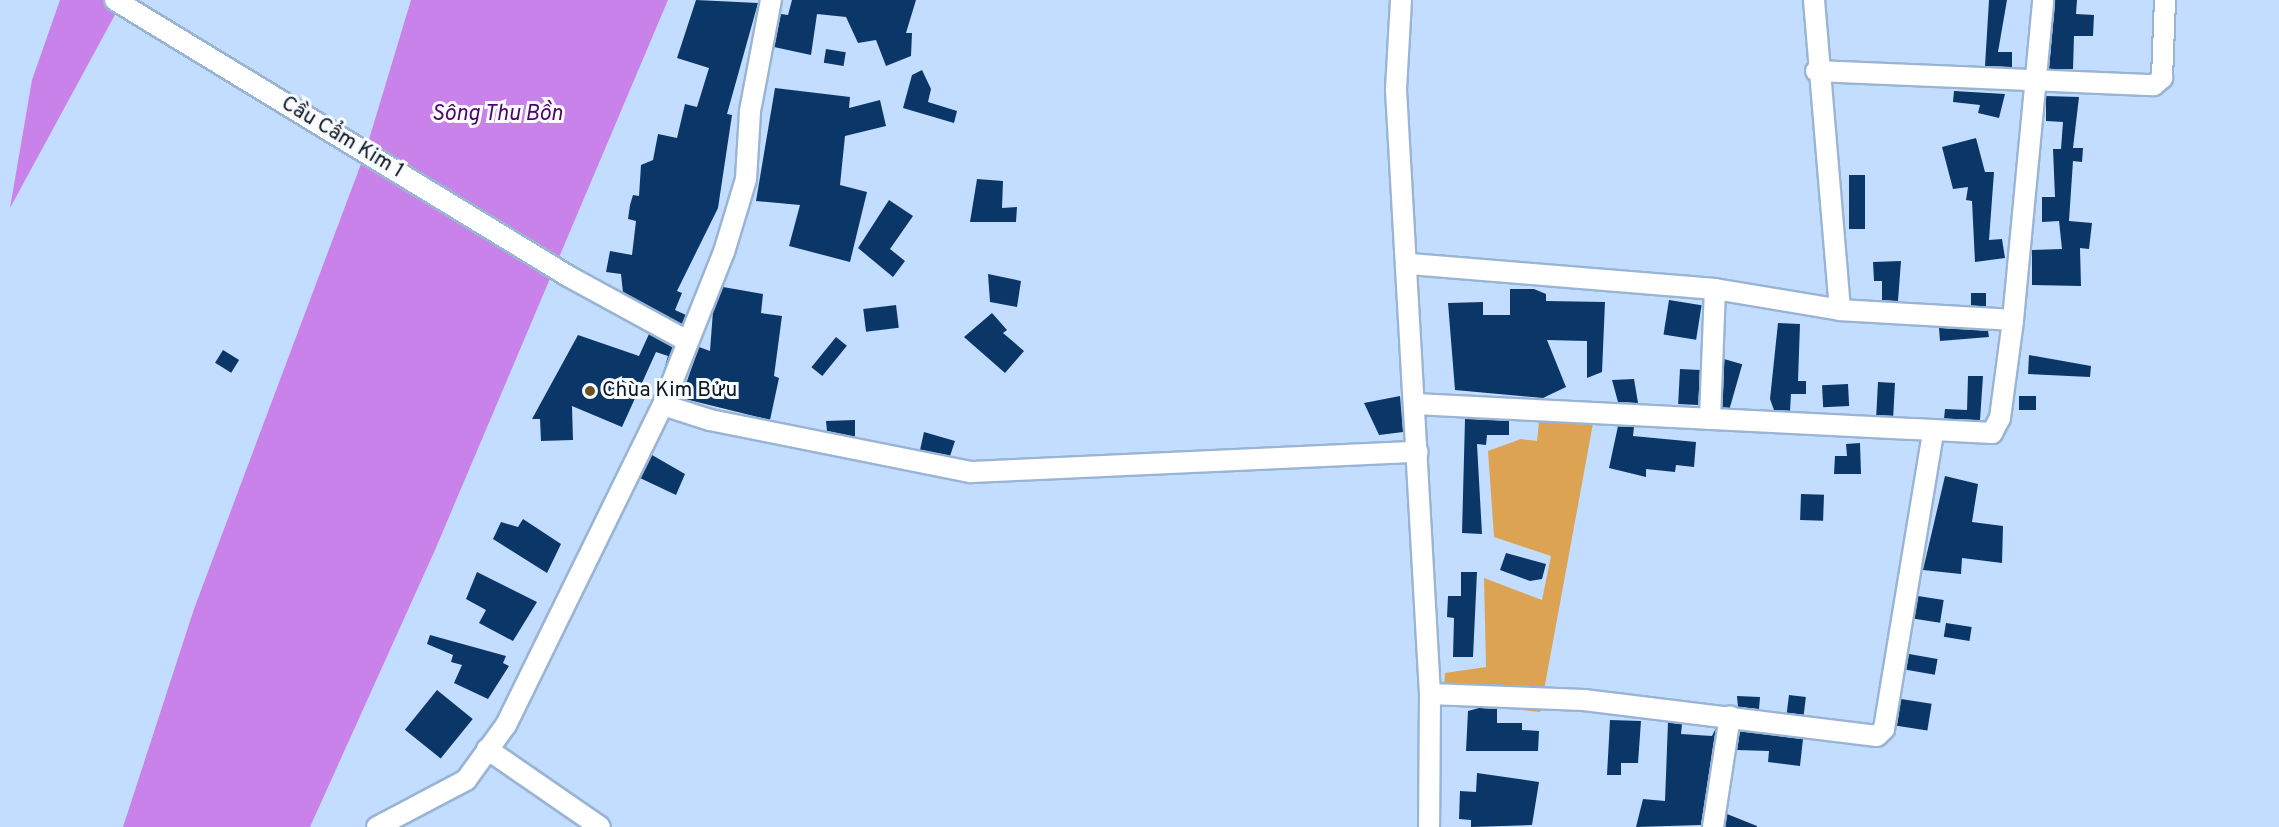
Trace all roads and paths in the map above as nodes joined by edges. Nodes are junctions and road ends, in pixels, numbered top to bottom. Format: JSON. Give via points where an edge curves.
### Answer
{"nodes":[{"id":1,"x":115,"y":0,"type":"edge"},
{"id":2,"x":771,"y":0,"type":"edge"},
{"id":3,"x":1401,"y":0,"type":"edge"},
{"id":4,"x":1814,"y":0,"type":"edge"},
{"id":5,"x":2043,"y":0,"type":"edge"},
{"id":6,"x":2165,"y":0,"type":"edge"},
{"id":7,"x":1816,"y":71,"type":"junction"},
{"id":8,"x":2034,"y":82,"type":"junction"},
{"id":9,"x":1410,"y":264,"type":"junction"},
{"id":10,"x":1715,"y":289,"type":"junction"},
{"id":11,"x":1840,"y":310,"type":"junction"},
{"id":12,"x":2013,"y":320,"type":"junction"},
{"id":13,"x":687,"y":341,"type":"junction"},
{"id":14,"x":1415,"y":404,"type":"junction"},
{"id":15,"x":663,"y":405,"type":"junction"},
{"id":16,"x":1710,"y":419,"type":"junction"},
{"id":17,"x":1934,"y":433,"type":"junction"},
{"id":18,"x":1418,"y":452,"type":"junction"},
{"id":19,"x":1430,"y":694,"type":"junction"},
{"id":20,"x":1730,"y":717,"type":"junction"},
{"id":21,"x":487,"y":749,"type":"junction"},
{"id":22,"x":377,"y":827,"type":"edge"},
{"id":23,"x":600,"y":827,"type":"edge"},
{"id":24,"x":1429,"y":827,"type":"edge"},
{"id":25,"x":1713,"y":827,"type":"edge"}],
"edges":[{"from":1,"to":13,"type":"street","name":"Cầu Cẩm Kim 1","via":[[568,276]]},
{"from":2,"to":13,"type":"street","via":[[750,111],[746,178],[724,252]]},
{"from":3,"to":9,"type":"street","via":[[1396,90]]},
{"from":4,"to":7,"type":"street"},
{"from":5,"to":8,"type":"street"},
{"from":6,"to":8,"type":"street","via":[[2163,70],[2157,85]]},
{"from":7,"to":8,"type":"street"},
{"from":7,"to":11,"type":"street"},
{"from":8,"to":12,"type":"street"},
{"from":9,"to":10,"type":"street"},
{"from":9,"to":14,"type":"street"},
{"from":10,"to":11,"type":"street"},
{"from":10,"to":16,"type":"street"},
{"from":11,"to":12,"type":"street"},
{"from":12,"to":17,"type":"street","via":[[1995,430]]},
{"from":13,"to":15,"type":"street"},
{"from":14,"to":16,"type":"street"},
{"from":14,"to":18,"type":"street"},
{"from":15,"to":18,"type":"street","via":[[710,420],[971,472]]},
{"from":15,"to":21,"type":"street","via":[[506,725]]},
{"from":16,"to":17,"type":"street"},
{"from":17,"to":20,"type":"street","via":[[1882,732],[1866,737]]},
{"from":18,"to":19,"type":"street"},
{"from":19,"to":20,"type":"street","via":[[1584,700]]},
{"from":19,"to":24,"type":"street"},
{"from":20,"to":25,"type":"street"},
{"from":21,"to":22,"type":"street","via":[[466,780]]},
{"from":21,"to":23,"type":"street"}]}
